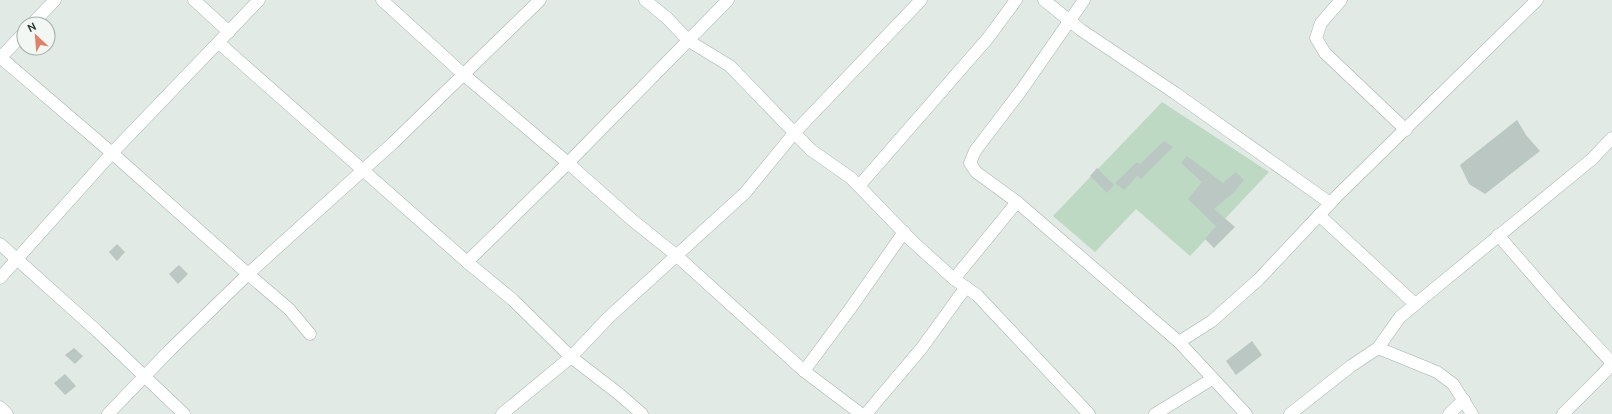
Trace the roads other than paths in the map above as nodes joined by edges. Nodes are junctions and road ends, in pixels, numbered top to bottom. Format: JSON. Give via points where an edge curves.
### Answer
{"nodes":[{"id":1,"x":55,"y":0,"type":"edge"},
{"id":2,"x":194,"y":0,"type":"edge"},
{"id":3,"x":260,"y":0,"type":"edge"},
{"id":4,"x":382,"y":0,"type":"edge"},
{"id":5,"x":540,"y":0,"type":"edge"},
{"id":6,"x":645,"y":0,"type":"edge"},
{"id":7,"x":728,"y":0,"type":"edge"},
{"id":8,"x":921,"y":0,"type":"edge"},
{"id":9,"x":1016,"y":0,"type":"edge"},
{"id":10,"x":1044,"y":0,"type":"edge"},
{"id":11,"x":1084,"y":0,"type":"edge"},
{"id":12,"x":1340,"y":0,"type":"edge"},
{"id":13,"x":1537,"y":0,"type":"edge"},
{"id":14,"x":40,"y":16,"type":"edge"},
{"id":15,"x":1070,"y":21,"type":"junction"},
{"id":16,"x":229,"y":32,"type":"junction"},
{"id":17,"x":16,"y":41,"type":"edge"},
{"id":18,"x":689,"y":41,"type":"junction"},
{"id":19,"x":219,"y":44,"type":"junction"},
{"id":20,"x":0,"y":57,"type":"edge"},
{"id":21,"x":463,"y":74,"type":"junction"},
{"id":22,"x":1406,"y":130,"type":"junction"},
{"id":23,"x":795,"y":132,"type":"junction"},
{"id":24,"x":1612,"y":138,"type":"edge"},
{"id":25,"x":112,"y":152,"type":"junction"},
{"id":26,"x":568,"y":163,"type":"junction"},
{"id":27,"x":362,"y":170,"type":"junction"},
{"id":28,"x":859,"y":186,"type":"junction"},
{"id":29,"x":1016,"y":202,"type":"junction"},
{"id":30,"x":1330,"y":203,"type":"junction"},
{"id":31,"x":1319,"y":215,"type":"junction"},
{"id":32,"x":904,"y":232,"type":"junction"},
{"id":33,"x":1498,"y":235,"type":"junction"},
{"id":34,"x":0,"y":244,"type":"edge"},
{"id":35,"x":677,"y":256,"type":"junction"},
{"id":36,"x":18,"y":259,"type":"junction"},
{"id":37,"x":467,"y":262,"type":"junction"},
{"id":38,"x":248,"y":274,"type":"junction"},
{"id":39,"x":0,"y":278,"type":"edge"},
{"id":40,"x":954,"y":279,"type":"junction"},
{"id":41,"x":966,"y":287,"type":"junction"},
{"id":42,"x":1415,"y":304,"type":"junction"},
{"id":43,"x":310,"y":334,"type":"dead end"},
{"id":44,"x":1179,"y":342,"type":"junction"},
{"id":45,"x":1378,"y":348,"type":"junction"},
{"id":46,"x":571,"y":357,"type":"junction"},
{"id":47,"x":1612,"y":363,"type":"edge"},
{"id":48,"x":804,"y":371,"type":"junction"},
{"id":49,"x":145,"y":376,"type":"junction"},
{"id":50,"x":1212,"y":379,"type":"junction"},
{"id":51,"x":1464,"y":400,"type":"junction"},
{"id":52,"x":0,"y":407,"type":"edge"},
{"id":53,"x":7,"y":414,"type":"edge"},
{"id":54,"x":108,"y":414,"type":"edge"},
{"id":55,"x":184,"y":414,"type":"edge"},
{"id":56,"x":502,"y":414,"type":"edge"},
{"id":57,"x":642,"y":414,"type":"edge"},
{"id":58,"x":861,"y":414,"type":"edge"},
{"id":59,"x":866,"y":414,"type":"edge"},
{"id":60,"x":1089,"y":414,"type":"edge"},
{"id":61,"x":1155,"y":414,"type":"edge"},
{"id":62,"x":1246,"y":414,"type":"edge"},
{"id":63,"x":1290,"y":414,"type":"edge"},
{"id":64,"x":1449,"y":414,"type":"edge"},
{"id":65,"x":1472,"y":414,"type":"edge"},
{"id":66,"x":1563,"y":414,"type":"edge"}],
"edges":[{"from":1,"to":14,"type":"street"},
{"from":2,"to":16,"type":"street"},
{"from":3,"to":16,"type":"street"},
{"from":4,"to":21,"type":"street"},
{"from":5,"to":21,"type":"street"},
{"from":6,"to":18,"type":"street"},
{"from":7,"to":18,"type":"street"},
{"from":8,"to":23,"type":"street"},
{"from":9,"to":28,"type":"street","via":[[988,38]]},
{"from":10,"to":15,"type":"street"},
{"from":11,"to":15,"type":"street"},
{"from":12,"to":22,"type":"street","via":[[1321,23],[1316,38],[1325,53]]},
{"from":13,"to":22,"type":"street"},
{"from":15,"to":29,"type":"street","via":[[975,151],[970,163],[976,172]]},
{"from":15,"to":30,"type":"street"},
{"from":16,"to":19,"type":"street"},
{"from":17,"to":20,"type":"street"},
{"from":18,"to":23,"type":"street","via":[[730,66]]},
{"from":18,"to":26,"type":"street"},
{"from":19,"to":25,"type":"street"},
{"from":19,"to":27,"type":"street"},
{"from":20,"to":25,"type":"street"},
{"from":21,"to":26,"type":"street"},
{"from":21,"to":27,"type":"street"},
{"from":22,"to":30,"type":"street"},
{"from":23,"to":28,"type":"street","via":[[811,150]]},
{"from":23,"to":35,"type":"street","via":[[744,193]]},
{"from":24,"to":33,"type":"street","via":[[1592,160]]},
{"from":25,"to":36,"type":"street"},
{"from":25,"to":38,"type":"street"},
{"from":26,"to":35,"type":"street"},
{"from":26,"to":37,"type":"street"},
{"from":27,"to":37,"type":"street"},
{"from":27,"to":38,"type":"street"},
{"from":28,"to":32,"type":"street"},
{"from":29,"to":40,"type":"street"},
{"from":29,"to":44,"type":"street"},
{"from":30,"to":31,"type":"street"},
{"from":31,"to":42,"type":"street"},
{"from":31,"to":44,"type":"street","via":[[1253,284],[1212,321]]},
{"from":32,"to":40,"type":"street"},
{"from":32,"to":48,"type":"street"},
{"from":33,"to":42,"type":"street"},
{"from":33,"to":47,"type":"street"},
{"from":34,"to":36,"type":"street"},
{"from":35,"to":46,"type":"street","via":[[609,316]]},
{"from":35,"to":48,"type":"street"},
{"from":36,"to":39,"type":"street"},
{"from":36,"to":49,"type":"street"},
{"from":37,"to":46,"type":"street","via":[[513,300]]},
{"from":38,"to":43,"type":"street","via":[[290,309]]},
{"from":38,"to":49,"type":"street"},
{"from":40,"to":41,"type":"street"},
{"from":41,"to":59,"type":"street","via":[[920,349]]},
{"from":41,"to":60,"type":"street","via":[[977,295]]},
{"from":42,"to":45,"type":"street","via":[[1400,317]]},
{"from":44,"to":50,"type":"street"},
{"from":45,"to":51,"type":"street","via":[[1436,372],[1454,384]]},
{"from":45,"to":63,"type":"street","via":[[1350,366]]},
{"from":46,"to":56,"type":"street"},
{"from":46,"to":57,"type":"street"},
{"from":47,"to":66,"type":"street"},
{"from":48,"to":58,"type":"street"},
{"from":49,"to":54,"type":"street"},
{"from":49,"to":55,"type":"street"},
{"from":50,"to":61,"type":"street"},
{"from":50,"to":62,"type":"street"},
{"from":51,"to":64,"type":"street"},
{"from":51,"to":65,"type":"street"},
{"from":52,"to":53,"type":"street"}]}
